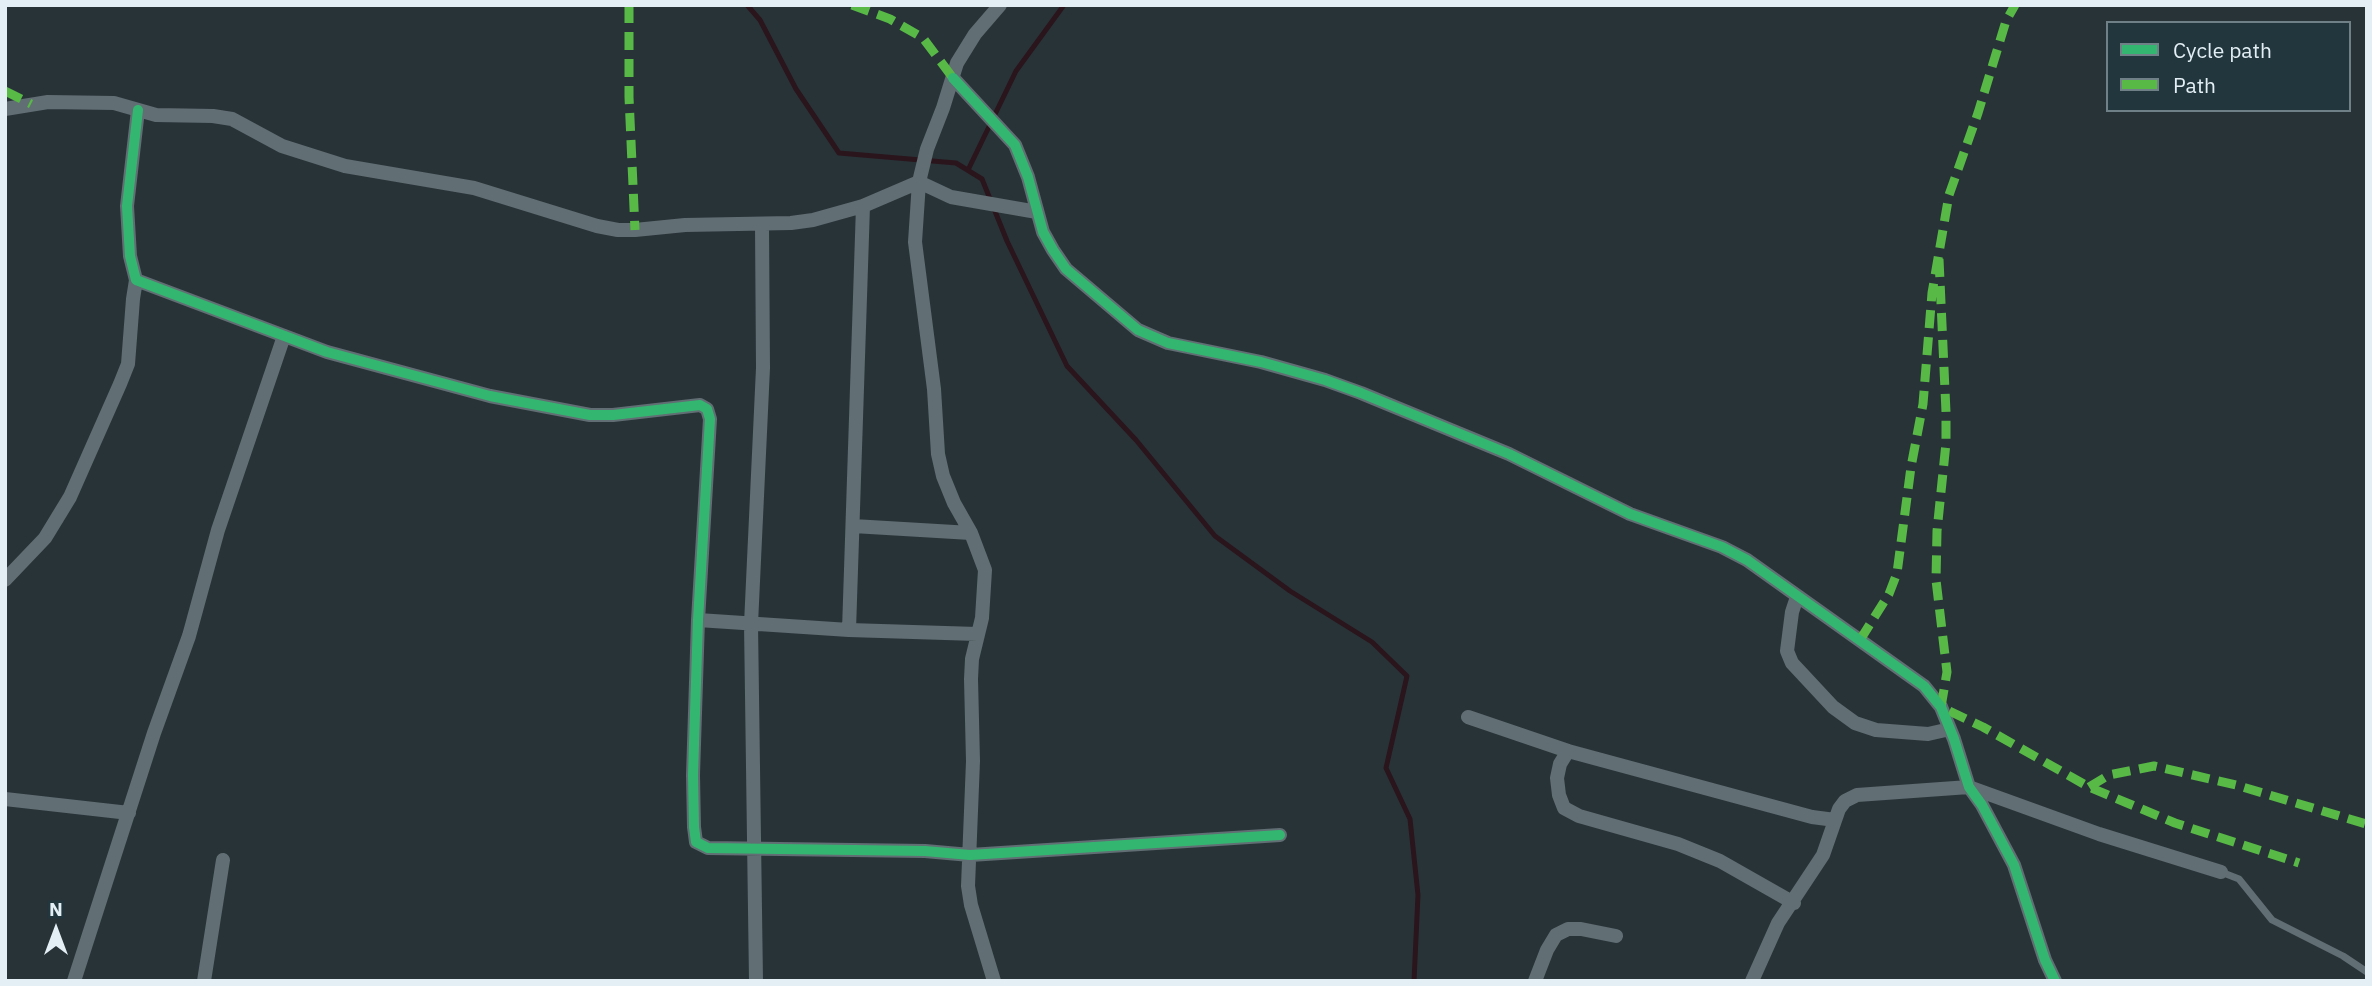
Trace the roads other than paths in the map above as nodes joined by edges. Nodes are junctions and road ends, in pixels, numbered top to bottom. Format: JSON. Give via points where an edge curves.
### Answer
{"nodes":[{"id":1,"x":1000,"y":5,"type":"edge"},
{"id":2,"x":953,"y":78,"type":"junction"},
{"id":3,"x":5,"y":109,"type":"edge"},
{"id":4,"x":138,"y":110,"type":"junction"},
{"id":5,"x":919,"y":182,"type":"junction"},
{"id":6,"x":863,"y":206,"type":"junction"},
{"id":7,"x":1037,"y":212,"type":"junction"},
{"id":8,"x":762,"y":225,"type":"junction"},
{"id":9,"x":136,"y":280,"type":"junction"},
{"id":10,"x":284,"y":336,"type":"junction"},
{"id":11,"x":853,"y":526,"type":"junction"},
{"id":12,"x":971,"y":533,"type":"junction"},
{"id":13,"x":5,"y":580,"type":"edge"},
{"id":14,"x":1797,"y":597,"type":"junction"},
{"id":15,"x":698,"y":620,"type":"junction"},
{"id":16,"x":751,"y":624,"type":"junction"},
{"id":17,"x":849,"y":630,"type":"junction"},
{"id":18,"x":977,"y":634,"type":"junction"},
{"id":19,"x":1468,"y":717,"type":"dead end"},
{"id":20,"x":1950,"y":729,"type":"junction"},
{"id":21,"x":1569,"y":751,"type":"junction"},
{"id":22,"x":1969,"y":787,"type":"junction"},
{"id":23,"x":5,"y":799,"type":"edge"},
{"id":24,"x":129,"y":813,"type":"junction"},
{"id":25,"x":1835,"y":820,"type":"junction"},
{"id":26,"x":1280,"y":835,"type":"dead end"},
{"id":27,"x":755,"y":849,"type":"junction"},
{"id":28,"x":970,"y":855,"type":"junction"},
{"id":29,"x":223,"y":860,"type":"dead end"},
{"id":30,"x":2221,"y":872,"type":"joint"},
{"id":31,"x":1794,"y":903,"type":"junction"},
{"id":32,"x":1616,"y":936,"type":"dead end"},
{"id":33,"x":2367,"y":972,"type":"edge"},
{"id":34,"x":74,"y":981,"type":"edge"},
{"id":35,"x":204,"y":981,"type":"edge"},
{"id":36,"x":756,"y":981,"type":"edge"},
{"id":37,"x":995,"y":981,"type":"edge"},
{"id":38,"x":1535,"y":981,"type":"edge"},
{"id":39,"x":1752,"y":981,"type":"edge"},
{"id":40,"x":2055,"y":981,"type":"edge"}],
"edges":[{"from":1,"to":2,"type":"street","via":[[975,34]]},
{"from":2,"to":5,"type":"street"},
{"from":2,"to":7,"type":"street","via":[[1015,145]]},
{"from":3,"to":4,"type":"street","via":[[66,102],[114,103]]},
{"from":4,"to":8,"type":"street","via":[[232,119],[282,146],[321,159],[474,188],[597,226],[635,230]]},
{"from":4,"to":9,"type":"street","via":[[127,206]]},
{"from":5,"to":6,"type":"street"},
{"from":5,"to":7,"type":"street","via":[[951,197]]},
{"from":5,"to":12,"type":"street","via":[[915,242],[939,454],[943,476]]},
{"from":6,"to":8,"type":"street","via":[[813,220]]},
{"from":6,"to":11,"type":"street"},
{"from":7,"to":14,"type":"street","via":[[1047,241],[1066,269],[1145,334],[1325,380],[1453,430],[1630,514],[1722,547]]},
{"from":8,"to":16,"type":"street","via":[[763,368]]},
{"from":9,"to":10,"type":"street"},
{"from":9,"to":13,"type":"street","via":[[128,364],[120,384],[64,508],[46,538]]},
{"from":10,"to":15,"type":"street","via":[[490,396],[590,415],[705,407],[710,419]]},
{"from":10,"to":24,"type":"street"},
{"from":11,"to":12,"type":"street"},
{"from":11,"to":17,"type":"street"},
{"from":12,"to":18,"type":"street","via":[[985,570]]},
{"from":14,"to":20,"type":"street","via":[[1924,686],[1941,707]]},
{"from":14,"to":20,"type":"street","via":[[1787,651],[1791,663],[1833,707],[1855,723],[1876,730],[1928,734]]},
{"from":15,"to":16,"type":"street"},
{"from":15,"to":27,"type":"street","via":[[693,775],[696,842],[708,848]]},
{"from":16,"to":17,"type":"street"},
{"from":16,"to":27,"type":"street"},
{"from":17,"to":18,"type":"street"},
{"from":18,"to":28,"type":"street","via":[[971,679]]},
{"from":19,"to":21,"type":"street"},
{"from":20,"to":22,"type":"street"},
{"from":21,"to":25,"type":"street"},
{"from":21,"to":31,"type":"street","via":[[1557,778],[1564,808],[1709,856]]},
{"from":22,"to":25,"type":"street","via":[[1857,795],[1845,801]]},
{"from":22,"to":30,"type":"street"},
{"from":22,"to":40,"type":"street","via":[[2014,865]]},
{"from":23,"to":24,"type":"street"},
{"from":24,"to":34,"type":"street"},
{"from":25,"to":31,"type":"street","via":[[1823,855]]},
{"from":26,"to":28,"type":"street"},
{"from":27,"to":28,"type":"street"},
{"from":27,"to":36,"type":"street"},
{"from":28,"to":37,"type":"street","via":[[971,905]]},
{"from":29,"to":35,"type":"street"},
{"from":30,"to":33,"type":"lane","via":[[2239,879],[2272,920]]},
{"from":31,"to":39,"type":"street","via":[[1779,923]]},
{"from":32,"to":38,"type":"street","via":[[1581,929],[1556,935]]}]}
